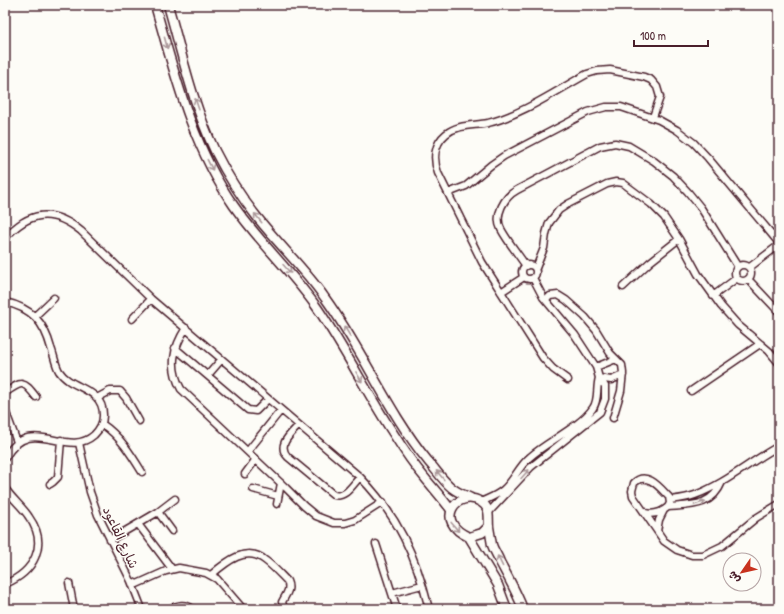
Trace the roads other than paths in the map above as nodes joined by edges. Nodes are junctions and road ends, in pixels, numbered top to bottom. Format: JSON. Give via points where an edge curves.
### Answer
{"nodes":[{"id":1,"x":156,"y":5,"type":"edge"},
{"id":2,"x":168,"y":5,"type":"edge"},
{"id":3,"x":653,"y":117,"type":"junction"},
{"id":4,"x":448,"y":193,"type":"junction"},
{"id":5,"x":5,"y":238,"type":"edge"},
{"id":6,"x":679,"y":239,"type":"junction"},
{"id":7,"x":779,"y":244,"type":"edge"},
{"id":8,"x":526,"y":266,"type":"junction"},
{"id":9,"x":738,"y":267,"type":"junction"},
{"id":10,"x":750,"y":267,"type":"junction"},
{"id":11,"x":536,"y":268,"type":"junction"},
{"id":12,"x":524,"y":277,"type":"junction"},
{"id":13,"x":533,"y":278,"type":"junction"},
{"id":14,"x":737,"y":278,"type":"junction"},
{"id":15,"x":748,"y":279,"type":"junction"},
{"id":16,"x":624,"y":287,"type":"dead end"},
{"id":17,"x":501,"y":292,"type":"junction"},
{"id":18,"x":713,"y":296,"type":"junction"},
{"id":19,"x":54,"y":298,"type":"dead end"},
{"id":20,"x":151,"y":299,"type":"junction"},
{"id":21,"x":546,"y":300,"type":"junction"},
{"id":22,"x":5,"y":302,"type":"edge"},
{"id":23,"x":779,"y":312,"type":"edge"},
{"id":24,"x":35,"y":316,"type":"junction"},
{"id":25,"x":132,"y":318,"type":"dead end"},
{"id":26,"x":186,"y":328,"type":"junction"},
{"id":27,"x":760,"y":344,"type":"junction"},
{"id":28,"x":175,"y":348,"type":"junction"},
{"id":29,"x":616,"y":359,"type":"junction"},
{"id":30,"x":221,"y":360,"type":"junction"},
{"id":31,"x":779,"y":363,"type":"edge"},
{"id":32,"x":596,"y":367,"type":"junction"},
{"id":33,"x":208,"y":375,"type":"junction"},
{"id":34,"x":623,"y":375,"type":"junction"},
{"id":35,"x":599,"y":378,"type":"junction"},
{"id":36,"x":568,"y":380,"type":"dead end"},
{"id":37,"x":691,"y":391,"type":"dead end"},
{"id":38,"x":5,"y":393,"type":"edge"},
{"id":39,"x":36,"y":397,"type":"dead end"},
{"id":40,"x":97,"y":398,"type":"junction"},
{"id":41,"x":268,"y":399,"type":"junction"},
{"id":42,"x":594,"y":407,"type":"junction"},
{"id":43,"x":5,"y":410,"type":"edge"},
{"id":44,"x":281,"y":410,"type":"junction"},
{"id":45,"x":600,"y":412,"type":"junction"},
{"id":46,"x":613,"y":418,"type":"dead end"},
{"id":47,"x":139,"y":421,"type":"dead end"},
{"id":48,"x":102,"y":424,"type":"junction"},
{"id":49,"x":299,"y":425,"type":"junction"},
{"id":50,"x":557,"y":436,"type":"junction"},
{"id":51,"x":61,"y":440,"type":"junction"},
{"id":52,"x":18,"y":442,"type":"junction"},
{"id":53,"x":79,"y":443,"type":"junction"},
{"id":54,"x":560,"y":443,"type":"junction"},
{"id":55,"x":779,"y":446,"type":"edge"},
{"id":56,"x":248,"y":451,"type":"junction"},
{"id":57,"x":5,"y":458,"type":"edge"},
{"id":58,"x":256,"y":459,"type":"junction"},
{"id":59,"x":142,"y":472,"type":"dead end"},
{"id":60,"x":245,"y":474,"type":"dead end"},
{"id":61,"x":360,"y":476,"type":"junction"},
{"id":62,"x":722,"y":482,"type":"junction"},
{"id":63,"x":281,"y":483,"type":"junction"},
{"id":64,"x":50,"y":484,"type":"dead end"},
{"id":65,"x":5,"y":488,"type":"edge"},
{"id":66,"x":252,"y":489,"type":"dead end"},
{"id":67,"x":278,"y":496,"type":"junction"},
{"id":68,"x":471,"y":498,"type":"junction"},
{"id":69,"x":174,"y":499,"type":"dead end"},
{"id":70,"x":383,"y":502,"type":"junction"},
{"id":71,"x":481,"y":502,"type":"junction"},
{"id":72,"x":277,"y":504,"type":"dead end"},
{"id":73,"x":779,"y":504,"type":"edge"},
{"id":74,"x":667,"y":506,"type":"junction"},
{"id":75,"x":451,"y":510,"type":"junction"},
{"id":76,"x":158,"y":512,"type":"junction"},
{"id":77,"x":489,"y":512,"type":"junction"},
{"id":78,"x":645,"y":513,"type":"junction"},
{"id":79,"x":138,"y":524,"type":"junction"},
{"id":80,"x":489,"y":526,"type":"junction"},
{"id":81,"x":172,"y":531,"type":"dead end"},
{"id":82,"x":657,"y":531,"type":"junction"},
{"id":83,"x":469,"y":537,"type":"junction"},
{"id":84,"x":110,"y":540,"type":"junction"},
{"id":85,"x":376,"y":544,"type":"dead end"},
{"id":86,"x":172,"y":569,"type":"junction"},
{"id":87,"x":211,"y":575,"type":"junction"},
{"id":88,"x":510,"y":580,"type":"junction"},
{"id":89,"x":131,"y":582,"type":"junction"},
{"id":90,"x":69,"y":583,"type":"dead end"},
{"id":91,"x":5,"y":584,"type":"edge"},
{"id":92,"x":422,"y":585,"type":"junction"},
{"id":93,"x":498,"y":585,"type":"junction"},
{"id":94,"x":392,"y":594,"type":"junction"},
{"id":95,"x":429,"y":608,"type":"edge"},
{"id":96,"x":74,"y":609,"type":"edge"},
{"id":97,"x":142,"y":609,"type":"edge"},
{"id":98,"x":169,"y":609,"type":"edge"},
{"id":99,"x":193,"y":609,"type":"edge"},
{"id":100,"x":242,"y":609,"type":"edge"},
{"id":101,"x":284,"y":609,"type":"edge"},
{"id":102,"x":397,"y":609,"type":"edge"},
{"id":103,"x":419,"y":609,"type":"edge"},
{"id":104,"x":507,"y":609,"type":"edge"},
{"id":105,"x":523,"y":609,"type":"edge"}],
"edges":[{"from":1,"to":75,"type":"street","one_way":true,"via":[[188,116],[219,182],[243,218],[314,304],[394,435]]},
{"from":68,"to":2,"type":"street","one_way":true,"via":[[447,484],[424,456],[396,416],[326,299],[257,217],[233,183],[215,151],[203,122]]},
{"from":3,"to":4,"type":"street","via":[[621,107],[594,110],[504,156],[466,186]]},
{"from":3,"to":4,"type":"street","via":[[660,97],[658,88],[651,80],[610,70],[592,72],[508,116],[456,128],[445,134],[438,145],[435,159],[438,173]]},
{"from":3,"to":7,"type":"street","via":[[677,130],[701,150]]},
{"from":4,"to":17,"type":"street","via":[[473,245]]},
{"from":5,"to":20,"type":"street","via":[[27,219],[38,215],[68,221]]},
{"from":6,"to":11,"type":"street","via":[[651,204],[626,185],[613,182],[568,204],[555,214],[547,229],[544,248]]},
{"from":6,"to":16,"type":"street"},
{"from":6,"to":18,"type":"street"},
{"from":7,"to":10,"type":"street"},
{"from":8,"to":9,"type":"street","via":[[501,229],[500,211],[506,199],[517,190],[600,146],[615,143],[629,146],[644,155],[681,185],[701,208]]},
{"from":8,"to":11,"type":"street"},
{"from":8,"to":12,"type":"street","via":[[522,272]]},
{"from":9,"to":10,"type":"street","via":[[744,264]]},
{"from":9,"to":14,"type":"street","via":[[735,272]]},
{"from":10,"to":15,"type":"street","via":[[751,274]]},
{"from":11,"to":13,"type":"street","via":[[537,274]]},
{"from":12,"to":13,"type":"street"},
{"from":12,"to":17,"type":"street"},
{"from":13,"to":21,"type":"street"},
{"from":14,"to":15,"type":"street","via":[[742,281]]},
{"from":14,"to":18,"type":"street"},
{"from":15,"to":23,"type":"street"},
{"from":17,"to":36,"type":"street","via":[[543,358]]},
{"from":18,"to":27,"type":"street","via":[[738,325]]},
{"from":19,"to":24,"type":"street"},
{"from":20,"to":25,"type":"street"},
{"from":20,"to":26,"type":"street"},
{"from":21,"to":29,"type":"street","via":[[552,295],[558,295],[569,302],[590,324]]},
{"from":21,"to":32,"type":"street","via":[[575,335]]},
{"from":22,"to":24,"type":"street","via":[[22,307]]},
{"from":24,"to":40,"type":"street","via":[[47,333],[56,365],[62,374]]},
{"from":26,"to":28,"type":"street"},
{"from":26,"to":30,"type":"street"},
{"from":27,"to":31,"type":"street"},
{"from":27,"to":37,"type":"street"},
{"from":28,"to":33,"type":"street"},
{"from":28,"to":56,"type":"street","via":[[173,369],[181,389]]},
{"from":29,"to":32,"type":"street"},
{"from":29,"to":34,"type":"street","via":[[622,365]]},
{"from":30,"to":33,"type":"street"},
{"from":30,"to":41,"type":"street"},
{"from":32,"to":35,"type":"street"},
{"from":33,"to":41,"type":"street","via":[[250,411],[259,410]]},
{"from":34,"to":35,"type":"street","via":[[611,380]]},
{"from":34,"to":46,"type":"street","via":[[620,398]]},
{"from":35,"to":42,"type":"street"},
{"from":35,"to":45,"type":"street","via":[[605,386],[605,399]]},
{"from":38,"to":39,"type":"street","via":[[16,384],[22,383]]},
{"from":40,"to":47,"type":"street","via":[[110,391],[120,391]]},
{"from":40,"to":48,"type":"street","via":[[103,413]]},
{"from":41,"to":44,"type":"street"},
{"from":42,"to":45,"type":"street"},
{"from":42,"to":50,"type":"street","via":[[578,423]]},
{"from":43,"to":52,"type":"street"},
{"from":44,"to":49,"type":"street"},
{"from":44,"to":56,"type":"street"},
{"from":45,"to":54,"type":"street"},
{"from":48,"to":53,"type":"street","via":[[90,438]]},
{"from":48,"to":59,"type":"street","via":[[123,442]]},
{"from":49,"to":61,"type":"street"},
{"from":49,"to":61,"type":"street","via":[[284,444],[283,451],[288,457],[334,495],[344,494]]},
{"from":50,"to":54,"type":"street"},
{"from":50,"to":71,"type":"street","via":[[530,457],[504,489]]},
{"from":51,"to":52,"type":"street","via":[[34,437],[24,438]]},
{"from":51,"to":53,"type":"street"},
{"from":51,"to":64,"type":"street","via":[[58,477]]},
{"from":52,"to":57,"type":"street"},
{"from":53,"to":84,"type":"street","name":"شارع القاعود","via":[[90,492]]},
{"from":77,"to":54,"type":"street","one_way":true,"via":[[531,467]]},
{"from":55,"to":62,"type":"street"},
{"from":56,"to":58,"type":"street"},
{"from":58,"to":60,"type":"street"},
{"from":58,"to":63,"type":"street"},
{"from":61,"to":70,"type":"street"},
{"from":62,"to":74,"type":"street"},
{"from":74,"to":62,"type":"street","one_way":true,"via":[[693,506],[706,501],[716,493]]},
{"from":63,"to":67,"type":"street"},
{"from":63,"to":70,"type":"street","via":[[310,512],[334,523],[355,520]]},
{"from":65,"to":91,"type":"street","via":[[30,518],[35,527],[38,546],[30,567],[17,579]]},
{"from":66,"to":67,"type":"street"},
{"from":67,"to":72,"type":"street"},
{"from":68,"to":71,"type":"street"},
{"from":68,"to":75,"type":"street","via":[[460,502]]},
{"from":69,"to":76,"type":"street"},
{"from":70,"to":92,"type":"street","via":[[409,547]]},
{"from":71,"to":77,"type":"street"},
{"from":73,"to":82,"type":"street","via":[[760,515],[722,546],[703,555],[692,555],[677,550],[664,541]]},
{"from":74,"to":78,"type":"street","via":[[655,514]]},
{"from":74,"to":78,"type":"street","via":[[669,497],[653,481],[636,481],[632,494]]},
{"from":74,"to":82,"type":"street","via":[[659,520]]},
{"from":75,"to":83,"type":"street","one_way":true,"via":[[450,520],[453,526]]},
{"from":76,"to":79,"type":"street"},
{"from":76,"to":81,"type":"street"},
{"from":77,"to":80,"type":"street"},
{"from":78,"to":82,"type":"street"},
{"from":79,"to":84,"type":"street"},
{"from":79,"to":86,"type":"street"},
{"from":80,"to":83,"type":"street","via":[[482,533]]},
{"from":88,"to":80,"type":"street","one_way":true,"via":[[493,546]]},
{"from":83,"to":93,"type":"street"},
{"from":84,"to":89,"type":"street","name":"شارع القاعود"},
{"from":85,"to":94,"type":"street"},
{"from":86,"to":87,"type":"street","name":"شارع القاعود","via":[[200,571]]},
{"from":86,"to":89,"type":"street","name":"شارع القاعود","via":[[137,584]]},
{"from":87,"to":100,"type":"street","name":"شارع القاعود"},
{"from":87,"to":101,"type":"street","via":[[240,555],[260,556],[289,585],[282,602]]},
{"from":88,"to":93,"type":"street"},
{"from":88,"to":105,"type":"street"},
{"from":89,"to":97,"type":"street"},
{"from":90,"to":96,"type":"street"},
{"from":92,"to":94,"type":"street"},
{"from":92,"to":95,"type":"street"},
{"from":93,"to":104,"type":"street"},
{"from":94,"to":102,"type":"street"},
{"from":95,"to":103,"type":"street"},
{"from":98,"to":99,"type":"street","via":[[181,605]]}]}
